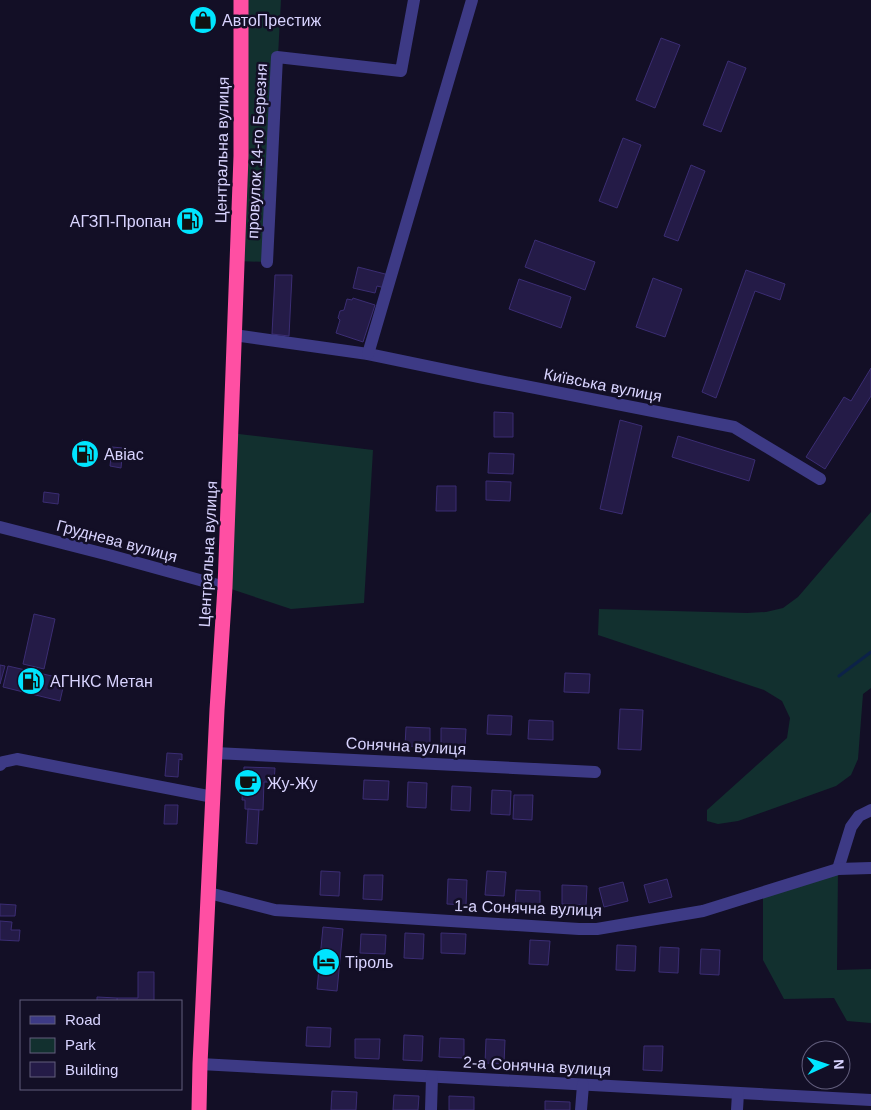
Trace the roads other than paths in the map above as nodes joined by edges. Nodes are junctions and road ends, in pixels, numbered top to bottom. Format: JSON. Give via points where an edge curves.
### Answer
{"nodes":[{"id":1,"x":241,"y":0,"type":"edge"},
{"id":2,"x":414,"y":0,"type":"edge"},
{"id":3,"x":472,"y":0,"type":"edge"},
{"id":4,"x":267,"y":262,"type":"dead end"},
{"id":5,"x":234,"y":335,"type":"junction"},
{"id":6,"x":368,"y":354,"type":"junction"},
{"id":7,"x":820,"y":479,"type":"dead end"},
{"id":8,"x":0,"y":528,"type":"edge"},
{"id":9,"x":225,"y":587,"type":"junction"},
{"id":10,"x":215,"y":753,"type":"junction"},
{"id":11,"x":0,"y":765,"type":"edge"},
{"id":12,"x":594,"y":772,"type":"dead end"},
{"id":13,"x":213,"y":796,"type":"junction"},
{"id":14,"x":871,"y":810,"type":"edge"},
{"id":15,"x":871,"y":868,"type":"edge"},
{"id":16,"x":838,"y":869,"type":"junction"},
{"id":17,"x":209,"y":893,"type":"junction"},
{"id":18,"x":200,"y":1064,"type":"junction"},
{"id":19,"x":432,"y":1077,"type":"junction"},
{"id":20,"x":583,"y":1085,"type":"junction"},
{"id":21,"x":738,"y":1093,"type":"junction"},
{"id":22,"x":871,"y":1100,"type":"edge"},
{"id":23,"x":199,"y":1110,"type":"edge"},
{"id":24,"x":431,"y":1110,"type":"edge"},
{"id":25,"x":581,"y":1110,"type":"edge"},
{"id":26,"x":737,"y":1110,"type":"edge"}],
"edges":[{"from":1,"to":5,"type":"highway","name":"Центральна вулиця","via":[[241,156]]},
{"from":2,"to":4,"type":"street","name":"провулок 14-го Березня","via":[[401,71],[277,57]]},
{"from":3,"to":6,"type":"street"},
{"from":5,"to":6,"type":"street","name":"Київська вулиця"},
{"from":5,"to":9,"type":"highway","name":"Центральна вулиця"},
{"from":6,"to":7,"type":"street","name":"Київська вулиця","via":[[734,427]]},
{"from":8,"to":9,"type":"street","name":"Груднева вулиця"},
{"from":9,"to":10,"type":"highway","name":"Центральна вулиця"},
{"from":10,"to":12,"type":"street","name":"Сонячна вулиця"},
{"from":10,"to":13,"type":"highway","name":"Центральна вулиця"},
{"from":11,"to":13,"type":"street","via":[[17,759]]},
{"from":13,"to":17,"type":"highway","name":"Центральна вулиця"},
{"from":14,"to":16,"type":"street","via":[[859,816],[851,827]]},
{"from":15,"to":16,"type":"street","name":"1-а Сонячна вулиця"},
{"from":16,"to":17,"type":"street","name":"1-а Сонячна вулиця","via":[[703,911],[597,929],[275,910]]},
{"from":17,"to":18,"type":"highway","name":"Центральна вулиця"},
{"from":18,"to":19,"type":"street","name":"2-а Сонячна вулиця"},
{"from":18,"to":23,"type":"highway","name":"Центральна вулиця"},
{"from":19,"to":20,"type":"street","name":"2-а Сонячна вулиця"},
{"from":19,"to":24,"type":"street"},
{"from":20,"to":21,"type":"street","name":"2-а Сонячна вулиця"},
{"from":20,"to":25,"type":"street"},
{"from":21,"to":22,"type":"street","name":"2-а Сонячна вулиця"},
{"from":21,"to":26,"type":"street"}]}
